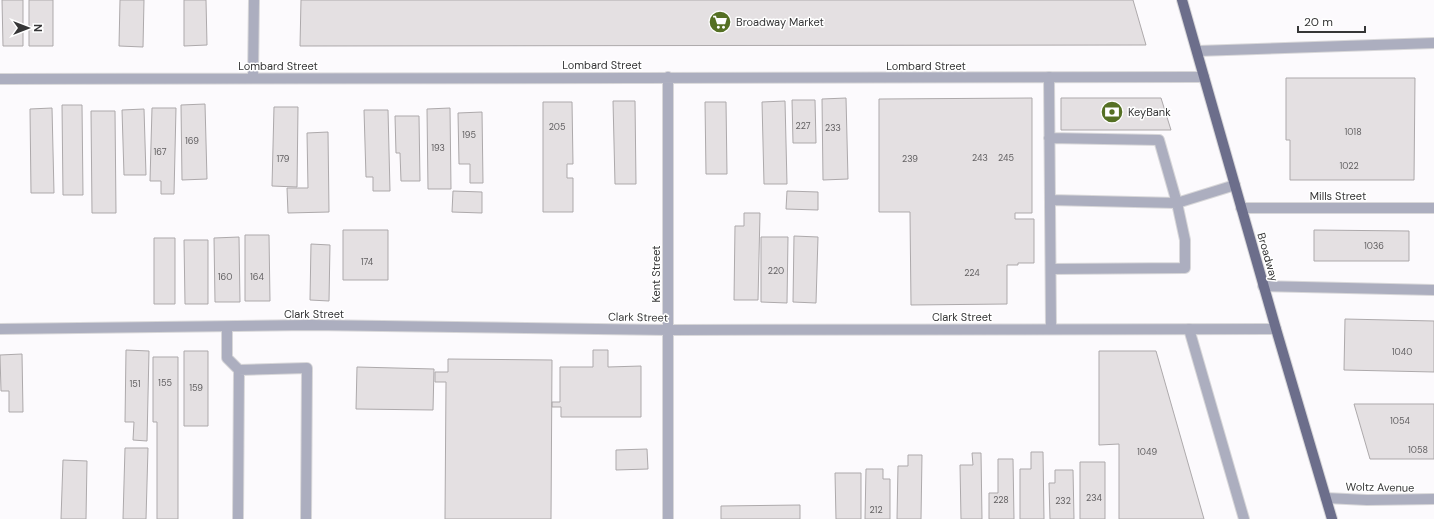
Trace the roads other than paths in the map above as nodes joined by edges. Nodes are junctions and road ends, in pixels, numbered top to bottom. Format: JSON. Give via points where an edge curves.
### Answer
{"nodes":[{"id":1,"x":254,"y":0,"type":"edge"},
{"id":2,"x":1182,"y":0,"type":"edge"},
{"id":3,"x":1434,"y":43,"type":"edge"},
{"id":4,"x":1197,"y":51,"type":"junction"},
{"id":5,"x":668,"y":77,"type":"junction"},
{"id":6,"x":1049,"y":77,"type":"junction"},
{"id":7,"x":1204,"y":77,"type":"junction"},
{"id":8,"x":253,"y":78,"type":"junction"},
{"id":9,"x":0,"y":79,"type":"edge"},
{"id":10,"x":1049,"y":138,"type":"junction"},
{"id":11,"x":1235,"y":185,"type":"junction"},
{"id":12,"x":1050,"y":200,"type":"junction"},
{"id":13,"x":1177,"y":203,"type":"junction"},
{"id":14,"x":1241,"y":208,"type":"junction"},
{"id":15,"x":1434,"y":208,"type":"edge"},
{"id":16,"x":1050,"y":269,"type":"junction"},
{"id":17,"x":1263,"y":286,"type":"junction"},
{"id":18,"x":1434,"y":290,"type":"edge"},
{"id":19,"x":227,"y":326,"type":"junction"},
{"id":20,"x":1051,"y":329,"type":"junction"},
{"id":21,"x":1189,"y":329,"type":"junction"},
{"id":22,"x":1276,"y":329,"type":"junction"},
{"id":23,"x":0,"y":330,"type":"edge"},
{"id":24,"x":668,"y":330,"type":"junction"},
{"id":25,"x":239,"y":370,"type":"junction"},
{"id":26,"x":1326,"y":498,"type":"junction"},
{"id":27,"x":1434,"y":499,"type":"edge"},
{"id":28,"x":238,"y":519,"type":"edge"},
{"id":29,"x":306,"y":519,"type":"edge"},
{"id":30,"x":668,"y":519,"type":"edge"},
{"id":31,"x":1244,"y":519,"type":"edge"},
{"id":32,"x":1332,"y":519,"type":"edge"}],
"edges":[{"from":1,"to":8,"type":"street"},
{"from":2,"to":4,"type":"main road","name":"Broadway"},
{"from":3,"to":4,"type":"street"},
{"from":4,"to":7,"type":"main road","name":"Broadway"},
{"from":5,"to":6,"type":"street","name":"Lombard Street"},
{"from":5,"to":8,"type":"street","name":"Lombard Street"},
{"from":5,"to":24,"type":"street","name":"Kent Street"},
{"from":6,"to":7,"type":"street","name":"Lombard Street"},
{"from":6,"to":10,"type":"street"},
{"from":7,"to":11,"type":"main road","name":"Broadway"},
{"from":8,"to":9,"type":"street","name":"Lombard Street"},
{"from":10,"to":12,"type":"street"},
{"from":10,"to":13,"type":"street","via":[[1159,140]]},
{"from":11,"to":13,"type":"street"},
{"from":11,"to":14,"type":"main road","name":"Broadway"},
{"from":12,"to":13,"type":"street"},
{"from":12,"to":16,"type":"street"},
{"from":13,"to":16,"type":"street","via":[[1185,240],[1185,268]]},
{"from":14,"to":15,"type":"street","name":"Mills Street"},
{"from":14,"to":17,"type":"main road","name":"Broadway"},
{"from":16,"to":20,"type":"street"},
{"from":17,"to":18,"type":"street"},
{"from":17,"to":22,"type":"main road","name":"Broadway"},
{"from":19,"to":23,"type":"street","name":"Clark Street"},
{"from":19,"to":24,"type":"street","name":"Clark Street"},
{"from":19,"to":25,"type":"street","via":[[227,358]]},
{"from":20,"to":21,"type":"street","name":"Clark Street"},
{"from":20,"to":24,"type":"street","name":"Clark Street"},
{"from":21,"to":22,"type":"street","name":"Clark Street"},
{"from":21,"to":31,"type":"street"},
{"from":22,"to":26,"type":"main road","name":"Broadway"},
{"from":24,"to":30,"type":"street","name":"Kent Street"},
{"from":25,"to":28,"type":"street"},
{"from":25,"to":29,"type":"street","via":[[307,368]]},
{"from":26,"to":27,"type":"street","name":"Woltz Avenue"},
{"from":26,"to":32,"type":"main road","name":"Broadway"}]}
